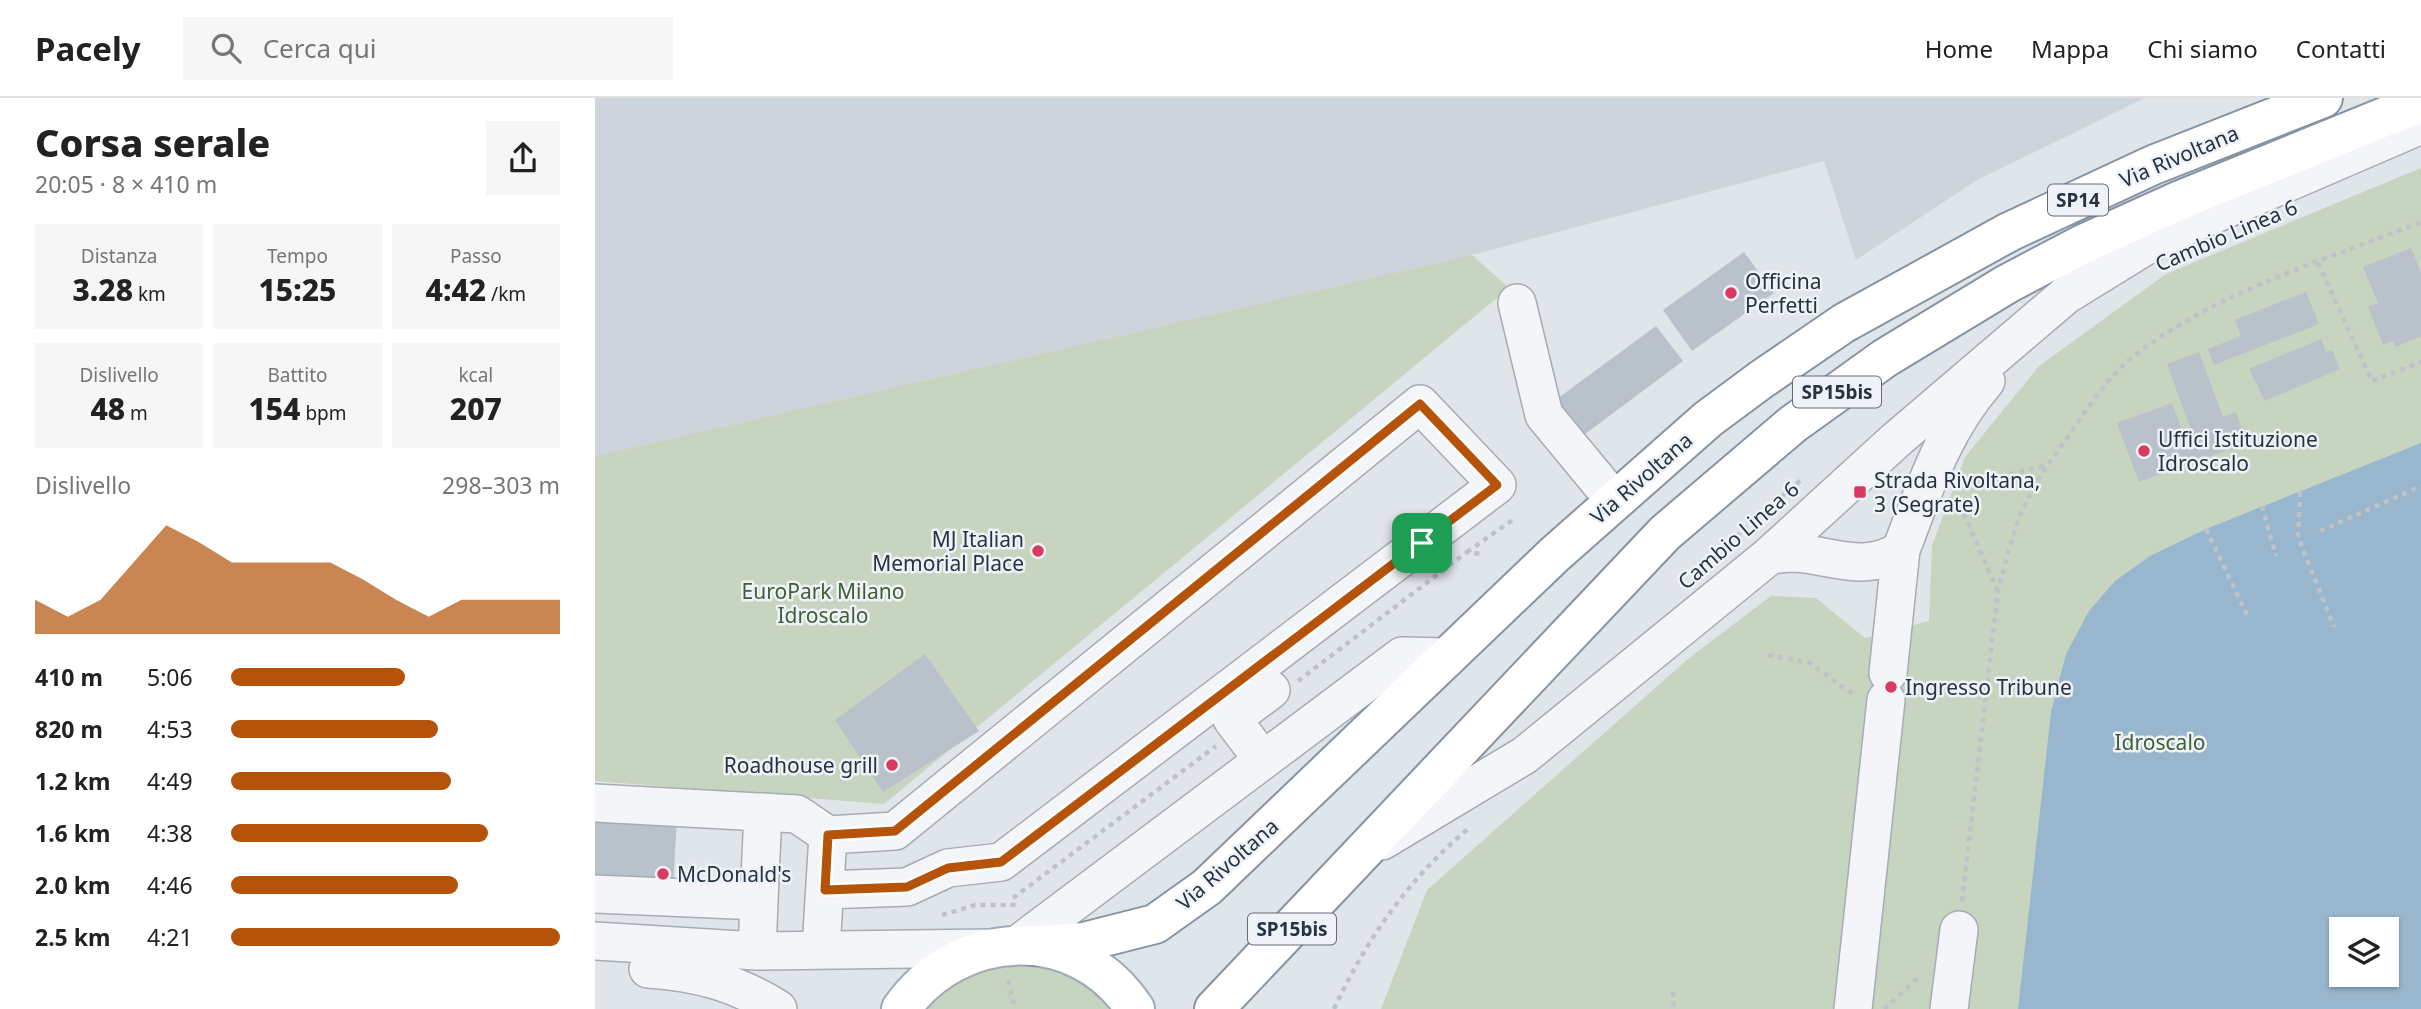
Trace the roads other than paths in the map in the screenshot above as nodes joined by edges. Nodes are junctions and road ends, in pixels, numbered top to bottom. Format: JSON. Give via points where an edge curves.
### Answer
{"nodes":[{"id":1,"x":2274,"y":98,"type":"edge"},
{"id":2,"x":2323,"y":98,"type":"edge"},
{"id":3,"x":2421,"y":102,"type":"edge"},
{"id":4,"x":2421,"y":125,"type":"edge"},
{"id":5,"x":1517,"y":303,"type":"dead end"},
{"id":6,"x":2044,"y":315,"type":"junction"},
{"id":7,"x":1843,"y":323,"type":"junction"},
{"id":8,"x":1615,"y":501,"type":"junction"},
{"id":9,"x":1901,"y":550,"type":"junction"},
{"id":10,"x":1769,"y":556,"type":"junction"},
{"id":11,"x":1849,"y":562,"type":"junction"},
{"id":12,"x":1893,"y":618,"type":"junction"},
{"id":13,"x":1447,"y":657,"type":"junction"},
{"id":14,"x":1282,"y":671,"type":"junction"},
{"id":15,"x":1263,"y":760,"type":"junction"},
{"id":16,"x":595,"y":803,"type":"edge"},
{"id":17,"x":763,"y":813,"type":"junction"},
{"id":18,"x":828,"y":835,"type":"junction"},
{"id":19,"x":1369,"y":849,"type":"junction"},
{"id":20,"x":825,"y":890,"type":"junction"},
{"id":21,"x":595,"y":894,"type":"edge"},
{"id":22,"x":759,"y":901,"type":"junction"},
{"id":23,"x":1959,"y":930,"type":"road end"},
{"id":24,"x":595,"y":941,"type":"edge"},
{"id":25,"x":821,"y":949,"type":"junction"},
{"id":26,"x":757,"y":951,"type":"junction"},
{"id":27,"x":1012,"y":953,"type":"junction"},
{"id":28,"x":595,"y":965,"type":"edge"},
{"id":29,"x":1225,"y":1003,"type":"edge"},
{"id":30,"x":778,"y":1009,"type":"edge"},
{"id":31,"x":901,"y":1009,"type":"edge"},
{"id":32,"x":1135,"y":1009,"type":"edge"},
{"id":33,"x":1853,"y":1009,"type":"edge"},
{"id":34,"x":1949,"y":1009,"type":"edge"}],
"edges":[{"from":1,"to":7,"type":"main road","number":"SP15bis","via":[[2000,216],[1915,268]]},
{"from":2,"to":7,"type":"main road","name":"Via Rivoltana","number":"SP14","via":[[2153,165],[2009,232]]},
{"from":3,"to":19,"type":"main road","name":"Via Rivoltana","number":"SP15bis","via":[[2190,195],[2083,244],[1996,291],[1854,380],[1762,448],[1665,533]]},
{"from":4,"to":6,"type":"street","via":[[2157,239],[2095,275]]},
{"from":5,"to":8,"type":"street","via":[[1544,415]]},
{"from":6,"to":9,"type":"street","via":[[1969,401],[1938,452]]},
{"from":6,"to":10,"type":"street","via":[[1896,440]]},
{"from":7,"to":8,"type":"main road","name":"Via Rivoltana","number":"SP15bis","via":[[1708,419]]},
{"from":8,"to":13,"type":"main road","name":"Via Rivoltana","number":"SP15bis"},
{"from":9,"to":11,"type":"street","via":[[1876,563]]},
{"from":9,"to":12,"type":"street"},
{"from":10,"to":11,"type":"street","via":[[1784,552]]},
{"from":10,"to":19,"type":"street","via":[[1525,755]]},
{"from":11,"to":12,"type":"street","via":[[1881,594]]},
{"from":12,"to":33,"type":"street"},
{"from":13,"to":15,"type":"street","via":[[1402,656]]},
{"from":13,"to":27,"type":"main road","name":"Via Rivoltana","number":"SP15bis","via":[[1207,887],[1178,909],[1130,932]]},
{"from":14,"to":15,"type":"street","via":[[1286,678],[1232,719]]},
{"from":14,"to":18,"type":"street","via":[[1497,485],[1420,404],[895,831]]},
{"from":14,"to":20,"type":"street","via":[[1001,862],[948,868],[907,887]]},
{"from":15,"to":27,"type":"street"},
{"from":16,"to":17,"type":"street"},
{"from":17,"to":18,"type":"street","via":[[797,814]]},
{"from":17,"to":22,"type":"street"},
{"from":18,"to":20,"type":"street"},
{"from":19,"to":29,"type":"main road","name":"Via Rivoltana","number":"SP15bis"},
{"from":20,"to":25,"type":"street"},
{"from":21,"to":22,"type":"street"},
{"from":22,"to":26,"type":"street"},
{"from":23,"to":34,"type":"street"},
{"from":24,"to":26,"type":"street","name":"Via Rivoltana"},
{"from":25,"to":26,"type":"street","name":"Via Rivoltana"},
{"from":25,"to":27,"type":"street","name":"Via Rivoltana"},
{"from":27,"to":31,"type":"main road","name":"Via Rivoltana","via":[[968,955],[941,969]]},
{"from":27,"to":32,"type":"main road","name":"Via Rivoltana","via":[[1070,956],[1111,981]]},
{"from":28,"to":30,"type":"street","via":[[690,972],[735,986]]}]}
